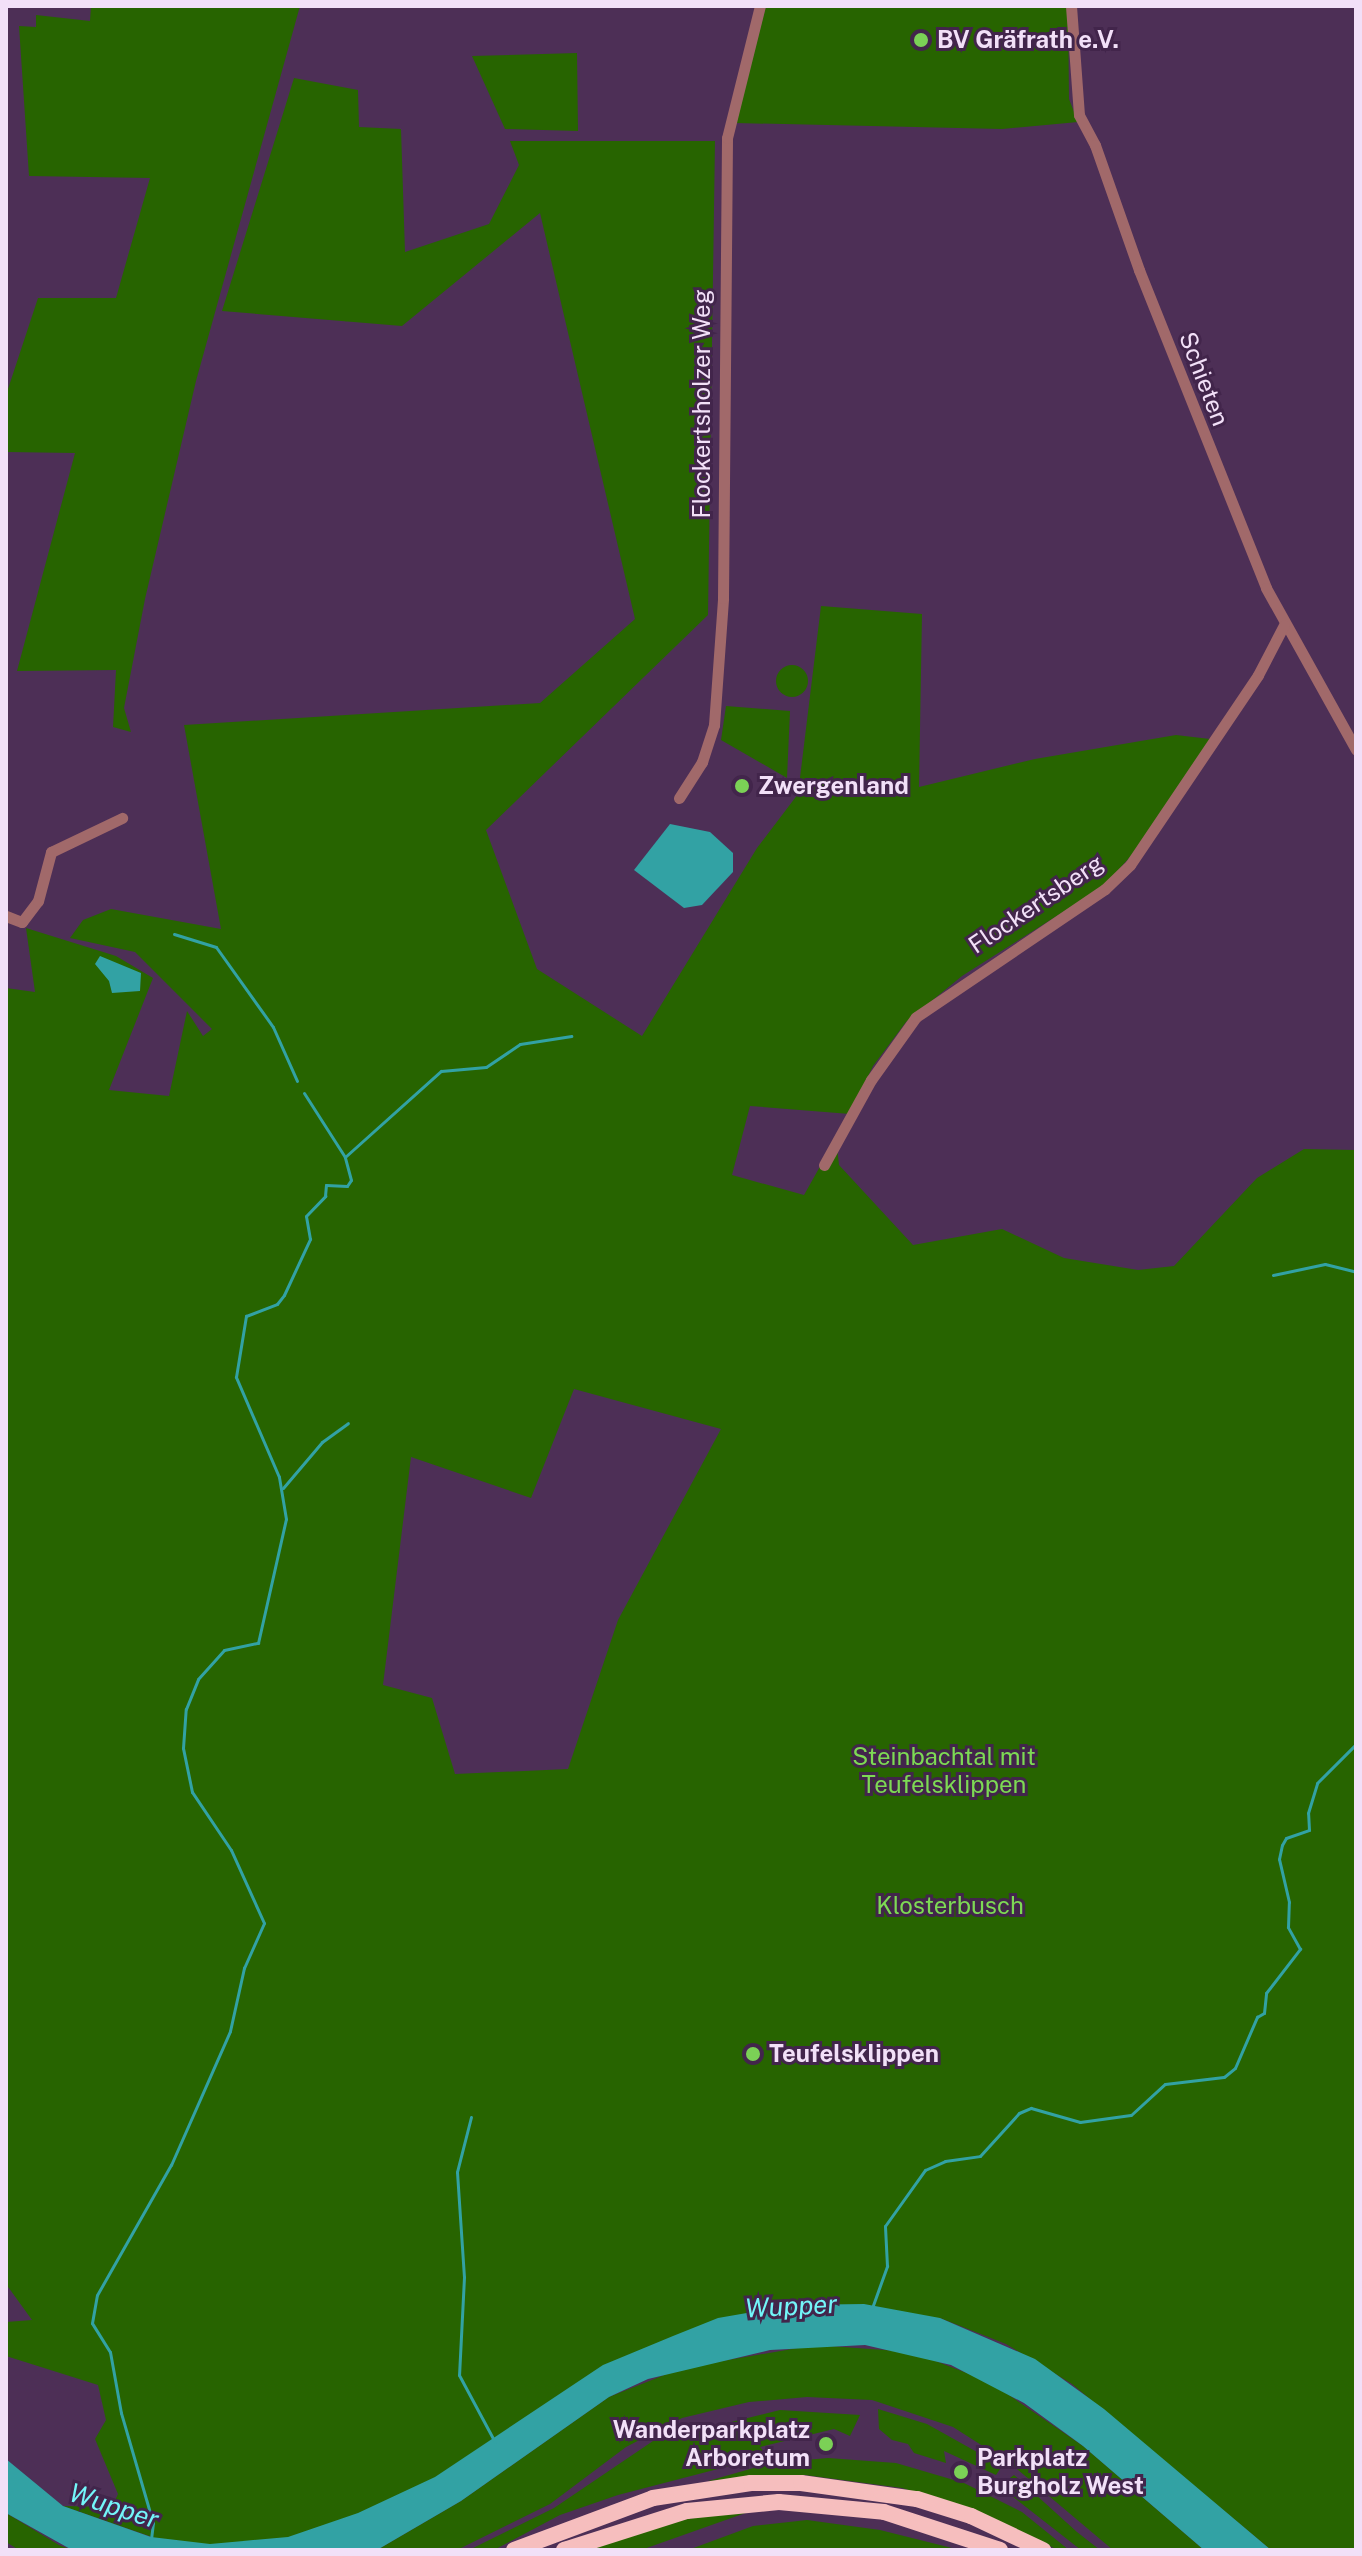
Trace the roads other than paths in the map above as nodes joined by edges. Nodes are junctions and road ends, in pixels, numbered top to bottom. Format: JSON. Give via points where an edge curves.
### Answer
{"nodes":[{"id":1,"x":760,"y":6,"type":"edge"},
{"id":2,"x":1071,"y":6,"type":"edge"},
{"id":3,"x":1284,"y":625,"type":"junction"},
{"id":4,"x":1356,"y":750,"type":"edge"},
{"id":5,"x":679,"y":798,"type":"dead end"},
{"id":6,"x":122,"y":818,"type":"dead end"},
{"id":7,"x":6,"y":916,"type":"edge"},
{"id":8,"x":824,"y":1165,"type":"dead end"},
{"id":9,"x":514,"y":2550,"type":"edge"},
{"id":10,"x":564,"y":2550,"type":"edge"},
{"id":11,"x":1000,"y":2550,"type":"edge"},
{"id":12,"x":1043,"y":2550,"type":"edge"}],
"edges":[{"from":1,"to":5,"type":"street","name":"Flockertsholzer Weg","via":[[727,138],[723,598],[714,725],[702,762]]},
{"from":2,"to":3,"type":"street","name":"Schieten","via":[[1079,115],[1224,489]]},
{"from":3,"to":4,"type":"street","name":"Schieten"},
{"from":3,"to":8,"type":"street","name":"Flockertsberg","via":[[1258,675],[1130,865],[1105,889],[916,1017],[878,1069]]},
{"from":6,"to":7,"type":"street","via":[[51,852],[38,901],[22,922]]},
{"from":9,"to":12,"type":"highway","via":[[653,2498],[751,2483],[801,2483],[917,2499],[971,2516]]},
{"from":10,"to":11,"type":"highway","via":[[687,2511],[779,2502],[884,2512]]}]}
